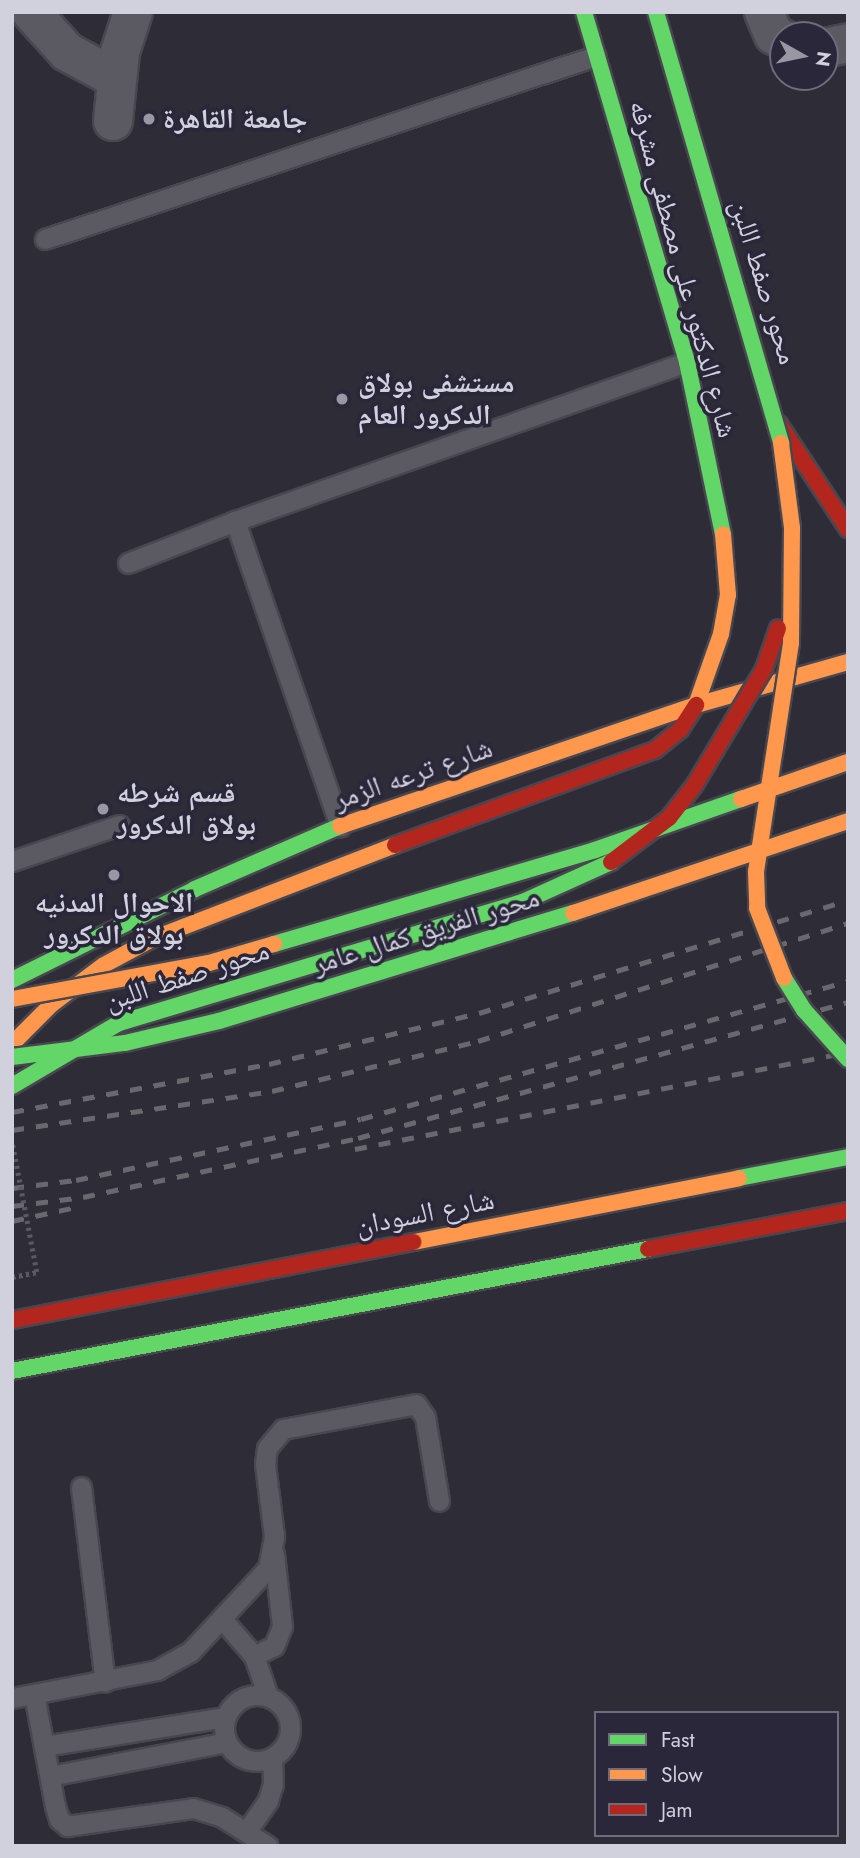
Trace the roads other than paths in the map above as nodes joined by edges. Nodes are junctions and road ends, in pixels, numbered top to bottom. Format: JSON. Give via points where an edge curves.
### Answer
{"nodes":[{"id":1,"x":31,"y":12,"type":"edge"},
{"id":2,"x":133,"y":12,"type":"edge"},
{"id":3,"x":584,"y":12,"type":"edge"},
{"id":4,"x":656,"y":12,"type":"edge"},
{"id":5,"x":596,"y":56,"type":"junction"},
{"id":6,"x":115,"y":78,"type":"junction"},
{"id":7,"x":113,"y":121,"type":"dead end"},
{"id":8,"x":45,"y":239,"type":"dead end"},
{"id":9,"x":687,"y":362,"type":"junction"},
{"id":10,"x":779,"y":425,"type":"junction"},
{"id":11,"x":234,"y":521,"type":"junction"},
{"id":12,"x":848,"y":529,"type":"edge"},
{"id":13,"x":128,"y":563,"type":"dead end"},
{"id":14,"x":794,"y":573,"type":"junction"},
{"id":15,"x":848,"y":662,"type":"edge"},
{"id":16,"x":696,"y":705,"type":"junction"},
{"id":17,"x":848,"y":762,"type":"edge"},
{"id":18,"x":848,"y":821,"type":"edge"},
{"id":19,"x":119,"y":825,"type":"dead end"},
{"id":20,"x":340,"y":826,"type":"junction"},
{"id":21,"x":12,"y":861,"type":"edge"},
{"id":22,"x":12,"y":980,"type":"edge"},
{"id":23,"x":12,"y":999,"type":"edge"},
{"id":24,"x":12,"y":1044,"type":"edge"},
{"id":25,"x":12,"y":1057,"type":"edge"},
{"id":26,"x":848,"y":1059,"type":"edge"},
{"id":27,"x":12,"y":1086,"type":"edge"},
{"id":28,"x":848,"y":1157,"type":"edge"},
{"id":29,"x":848,"y":1211,"type":"edge"},
{"id":30,"x":12,"y":1320,"type":"edge"},
{"id":31,"x":12,"y":1371,"type":"edge"},
{"id":32,"x":81,"y":1487,"type":"dead end"},
{"id":33,"x":439,"y":1501,"type":"dead end"},
{"id":34,"x":274,"y":1553,"type":"junction"},
{"id":35,"x":222,"y":1619,"type":"junction"},
{"id":36,"x":254,"y":1656,"type":"junction"},
{"id":37,"x":106,"y":1682,"type":"junction"},
{"id":38,"x":34,"y":1694,"type":"junction"},
{"id":39,"x":268,"y":1696,"type":"junction"},
{"id":40,"x":12,"y":1698,"type":"edge"},
{"id":41,"x":226,"y":1717,"type":"junction"},
{"id":42,"x":227,"y":1742,"type":"junction"},
{"id":43,"x":44,"y":1746,"type":"junction"},
{"id":44,"x":272,"y":1758,"type":"junction"},
{"id":45,"x":50,"y":1776,"type":"junction"},
{"id":46,"x":246,"y":1832,"type":"junction"},
{"id":47,"x":268,"y":1846,"type":"edge"}],
"edges":[{"from":1,"to":6,"type":"street","via":[[67,52]]},
{"from":2,"to":6,"type":"street"},
{"from":3,"to":5,"type":"main road","name":"شارع الدكتور على مصطفى مشرفه"},
{"from":4,"to":10,"type":"main road","name":"محور صفط اللبن","bridge":true},
{"from":5,"to":8,"type":"lane"},
{"from":5,"to":9,"type":"main road","name":"شارع الدكتور على مصطفى مشرفه"},
{"from":6,"to":7,"type":"street"},
{"from":9,"to":11,"type":"lane"},
{"from":9,"to":16,"type":"main road","name":"شارع الدكتور على مصطفى مشرفه","via":[[726,547],[728,595],[721,634]]},
{"from":10,"to":12,"type":"main road"},
{"from":10,"to":14,"type":"main road","name":"محور صفط اللبن","bridge":true},
{"from":11,"to":13,"type":"lane"},
{"from":11,"to":20,"type":"lane"},
{"from":14,"to":26,"type":"main road","name":"محور صفط اللبن","bridge":true,"via":[[792,643],[756,871],[757,908],[784,978],[804,1010]]},
{"from":14,"to":27,"type":"main road","name":"محور صفط اللبن","bridge":true,"via":[[764,668],[732,728],[669,818],[600,871],[524,901],[132,1018],[82,1042]]},
{"from":15,"to":16,"type":"main road","name":"شارع ترعه الزمر"},
{"from":16,"to":20,"type":"main road","name":"شارع ترعه الزمر"},
{"from":16,"to":24,"type":"main road","name":"شارع الدكتور على مصطفى مشرفه","bridge":true,"via":[[671,739],[621,764],[152,939],[104,965],[52,1004]]},
{"from":17,"to":23,"type":"main road","name":"محور الفريق كمال عامر","bridge":true,"via":[[595,850],[209,963]]},
{"from":18,"to":25,"type":"main road","name":"محور الفريق كمال عامر","bridge":true,"via":[[606,903],[219,1021],[125,1043]]},
{"from":19,"to":21,"type":"lane"},
{"from":20,"to":22,"type":"main road","name":"شارع ترعه الزمر","via":[[195,889]]},
{"from":28,"to":30,"type":"main road","name":"شارع السودان"},
{"from":29,"to":31,"type":"main road"},
{"from":32,"to":37,"type":"lane"},
{"from":33,"to":34,"type":"lane","via":[[425,1417],[416,1404],[283,1429],[267,1448],[265,1464]]},
{"from":34,"to":35,"type":"lane","via":[[258,1582]]},
{"from":34,"to":36,"type":"lane","via":[[282,1626],[274,1646]]},
{"from":35,"to":36,"type":"lane"},
{"from":35,"to":37,"type":"lane","via":[[174,1664]]},
{"from":36,"to":39,"type":"lane"},
{"from":37,"to":38,"type":"lane"},
{"from":38,"to":40,"type":"lane"},
{"from":38,"to":43,"type":"lane"},
{"from":39,"to":41,"type":"lane","via":[[243,1698]]},
{"from":39,"to":44,"type":"lane","via":[[280,1703],[290,1726],[282,1750]]},
{"from":41,"to":42,"type":"lane"},
{"from":41,"to":43,"type":"lane"},
{"from":42,"to":44,"type":"lane","via":[[246,1759]]},
{"from":42,"to":45,"type":"lane"},
{"from":43,"to":45,"type":"lane"},
{"from":44,"to":46,"type":"lane","via":[[268,1800]]},
{"from":45,"to":46,"type":"lane","via":[[59,1819],[67,1826],[193,1808],[222,1817]]},
{"from":46,"to":47,"type":"lane"}]}
